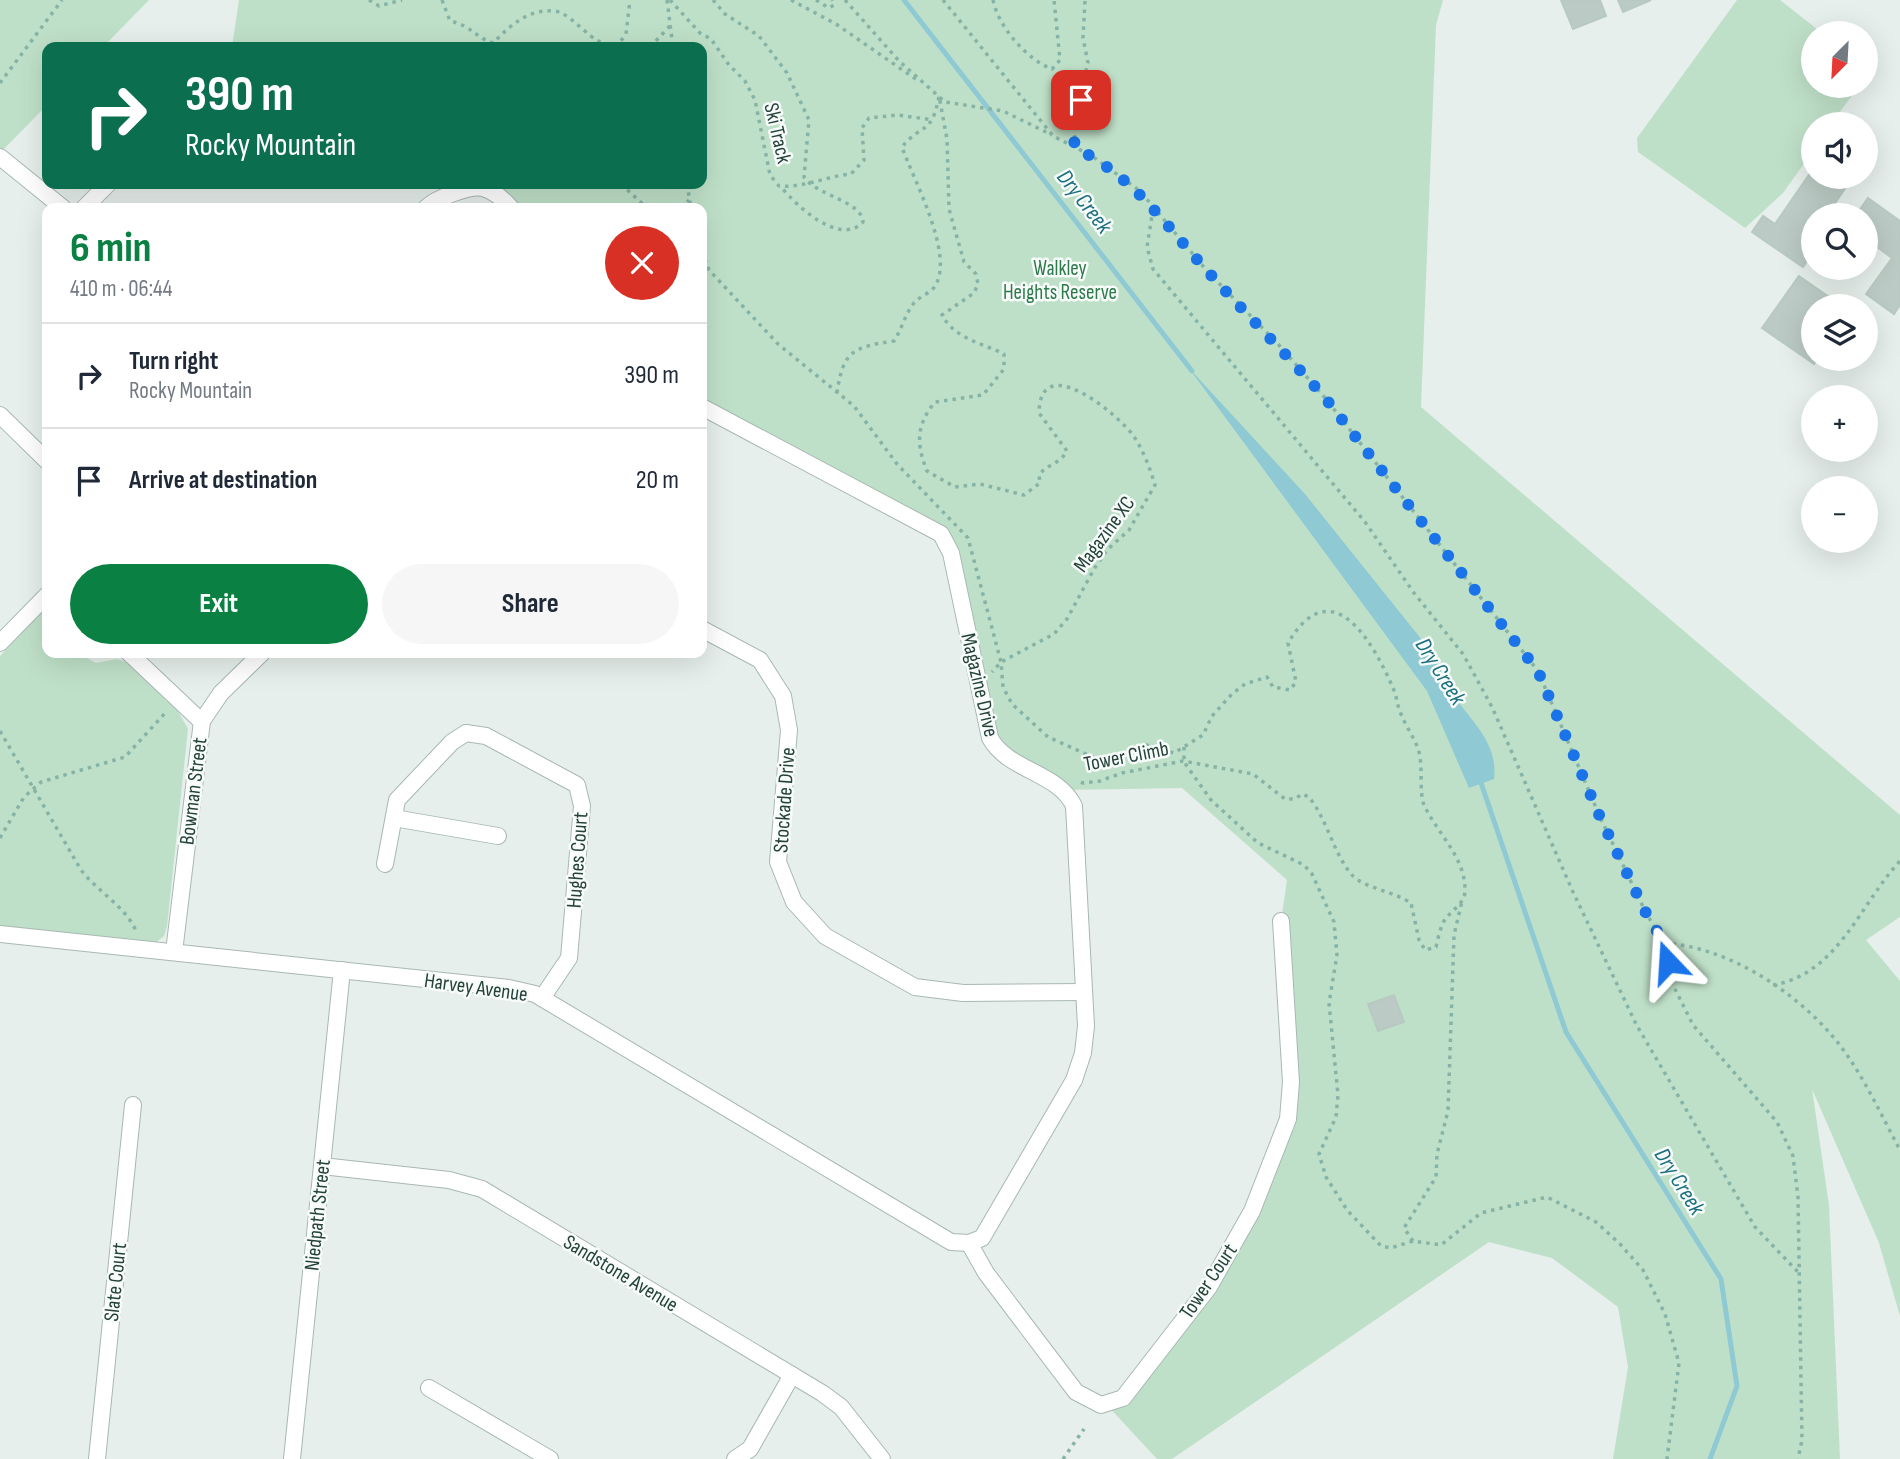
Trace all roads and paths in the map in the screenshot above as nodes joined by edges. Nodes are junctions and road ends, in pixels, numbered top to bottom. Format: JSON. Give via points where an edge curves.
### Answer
{"nodes":[{"id":1,"x":62,"y":0,"type":"edge"},
{"id":2,"x":369,"y":0,"type":"edge"},
{"id":3,"x":402,"y":0,"type":"edge"},
{"id":4,"x":442,"y":0,"type":"edge"},
{"id":5,"x":629,"y":0,"type":"edge"},
{"id":6,"x":668,"y":0,"type":"edge"},
{"id":7,"x":713,"y":0,"type":"edge"},
{"id":8,"x":791,"y":0,"type":"edge"},
{"id":9,"x":816,"y":0,"type":"edge"},
{"id":10,"x":832,"y":0,"type":"edge"},
{"id":11,"x":845,"y":0,"type":"edge"},
{"id":12,"x":943,"y":0,"type":"edge"},
{"id":13,"x":993,"y":0,"type":"edge"},
{"id":14,"x":1054,"y":0,"type":"edge"},
{"id":15,"x":1085,"y":0,"type":"edge"},
{"id":16,"x":670,"y":26,"type":"junction"},
{"id":17,"x":490,"y":42,"type":"edge"},
{"id":18,"x":494,"y":42,"type":"edge"},
{"id":19,"x":598,"y":42,"type":"edge"},
{"id":20,"x":618,"y":42,"type":"edge"},
{"id":21,"x":655,"y":42,"type":"edge"},
{"id":22,"x":672,"y":42,"type":"edge"},
{"id":23,"x":0,"y":83,"type":"edge"},
{"id":24,"x":927,"y":87,"type":"junction"},
{"id":25,"x":939,"y":96,"type":"junction"},
{"id":26,"x":933,"y":120,"type":"junction"},
{"id":27,"x":1053,"y":136,"type":"junction"},
{"id":28,"x":1074,"y":147,"type":"junction"},
{"id":29,"x":2,"y":157,"type":"edge"},
{"id":30,"x":808,"y":184,"type":"junction"},
{"id":31,"x":779,"y":186,"type":"junction"},
{"id":32,"x":103,"y":189,"type":"edge"},
{"id":33,"x":471,"y":189,"type":"edge"},
{"id":34,"x":484,"y":189,"type":"edge"},
{"id":35,"x":626,"y":189,"type":"edge"},
{"id":36,"x":688,"y":189,"type":"edge"},
{"id":37,"x":689,"y":200,"type":"junction"},
{"id":38,"x":57,"y":203,"type":"edge"},
{"id":39,"x":89,"y":203,"type":"edge"},
{"id":40,"x":433,"y":203,"type":"edge"},
{"id":41,"x":506,"y":203,"type":"edge"},
{"id":42,"x":642,"y":203,"type":"edge"},
{"id":43,"x":686,"y":203,"type":"edge"},
{"id":44,"x":690,"y":203,"type":"edge"},
{"id":45,"x":1153,"y":207,"type":"junction"},
{"id":46,"x":707,"y":265,"type":"edge"},
{"id":47,"x":707,"y":268,"type":"edge"},
{"id":48,"x":709,"y":270,"type":"junction"},
{"id":49,"x":707,"y":410,"type":"edge"},
{"id":50,"x":0,"y":415,"type":"edge"},
{"id":51,"x":42,"y":456,"type":"edge"},
{"id":52,"x":42,"y":599,"type":"edge"},
{"id":53,"x":707,"y":632,"type":"edge"},
{"id":54,"x":0,"y":643,"type":"edge"},
{"id":55,"x":134,"y":658,"type":"edge"},
{"id":56,"x":257,"y":658,"type":"edge"},
{"id":57,"x":990,"y":677,"type":"dead end"},
{"id":58,"x":178,"y":699,"type":"junction"},
{"id":59,"x":202,"y":722,"type":"junction"},
{"id":60,"x":1030,"y":723,"type":"dead end"},
{"id":61,"x":0,"y":731,"type":"edge"},
{"id":62,"x":1184,"y":747,"type":"junction"},
{"id":63,"x":1184,"y":762,"type":"junction"},
{"id":64,"x":1071,"y":779,"type":"dead end"},
{"id":65,"x":34,"y":789,"type":"junction"},
{"id":66,"x":394,"y":818,"type":"junction"},
{"id":67,"x":498,"y":836,"type":"dead end"},
{"id":68,"x":0,"y":838,"type":"edge"},
{"id":69,"x":1900,"y":861,"type":"edge"},
{"id":70,"x":385,"y":864,"type":"dead end"},
{"id":71,"x":1463,"y":900,"type":"junction"},
{"id":72,"x":1281,"y":921,"type":"dead end"},
{"id":73,"x":0,"y":934,"type":"edge"},
{"id":74,"x":1664,"y":943,"type":"junction"},
{"id":75,"x":144,"y":949,"type":"junction"},
{"id":76,"x":174,"y":953,"type":"junction"},
{"id":77,"x":342,"y":970,"type":"junction"},
{"id":78,"x":1773,"y":985,"type":"junction"},
{"id":79,"x":1084,"y":992,"type":"junction"},
{"id":80,"x":542,"y":998,"type":"junction"},
{"id":81,"x":132,"y":1105,"type":"dead end"},
{"id":82,"x":1900,"y":1150,"type":"edge"},
{"id":83,"x":322,"y":1166,"type":"junction"},
{"id":84,"x":1413,"y":1241,"type":"junction"},
{"id":85,"x":969,"y":1243,"type":"junction"},
{"id":86,"x":1799,"y":1274,"type":"junction"},
{"id":87,"x":792,"y":1375,"type":"junction"},
{"id":88,"x":429,"y":1388,"type":"dead end"},
{"id":89,"x":1084,"y":1429,"type":"dead end"},
{"id":90,"x":97,"y":1459,"type":"edge"},
{"id":91,"x":292,"y":1459,"type":"edge"},
{"id":92,"x":550,"y":1459,"type":"edge"},
{"id":93,"x":735,"y":1459,"type":"edge"},
{"id":94,"x":882,"y":1459,"type":"edge"},
{"id":95,"x":1063,"y":1459,"type":"edge"},
{"id":96,"x":1667,"y":1459,"type":"edge"},
{"id":97,"x":1798,"y":1459,"type":"edge"}],
"edges":[{"from":1,"to":23,"type":"path"},
{"from":2,"to":3,"type":"path","via":[[379,6]]},
{"from":4,"to":17,"type":"path","via":[[450,21],[473,29],[480,39]]},
{"from":5,"to":20,"type":"path","via":[[626,34]]},
{"from":6,"to":16,"type":"path"},
{"from":6,"to":31,"type":"path","name":"Ski Track","via":[[711,39],[745,81],[755,100],[770,175]]},
{"from":7,"to":30,"type":"path","via":[[725,14],[759,36],[787,73],[809,120],[803,168]]},
{"from":8,"to":24,"type":"path","via":[[836,24]]},
{"from":9,"to":10,"type":"path","via":[[829,8],[834,5]]},
{"from":11,"to":24,"type":"path","via":[[875,37]]},
{"from":12,"to":27,"type":"path"},
{"from":13,"to":14,"type":"path","via":[[1011,34],[1052,69],[1060,60]]},
{"from":15,"to":28,"type":"path","via":[[1083,38],[1088,63]]},
{"from":16,"to":21,"type":"path"},
{"from":16,"to":22,"type":"path"},
{"from":18,"to":19,"type":"path","via":[[520,18],[556,11],[571,17]]},
{"from":24,"to":25,"type":"path"},
{"from":25,"to":26,"type":"path"},
{"from":25,"to":27,"type":"path","via":[[945,102],[1003,111]]},
{"from":25,"to":57,"type":"path","name":"Magazine XC","via":[[948,148],[949,209],[964,262],[976,274],[978,284],[974,293],[942,315],[948,326],[1004,354],[1004,369],[982,395],[935,402],[929,409],[920,423],[918,439],[927,471],[955,487],[980,484],[1024,495],[1033,490],[1044,468],[1062,460],[1067,451],[1039,413],[1042,395],[1059,384],[1082,392],[1132,434],[1155,485],[1129,530],[1094,569],[1067,619],[1054,634],[996,665]]},
{"from":26,"to":30,"type":"path","name":"Ski Track","via":[[898,115],[869,118],[862,128],[864,160],[858,168],[851,174]]},
{"from":26,"to":48,"type":"path","via":[[902,146],[933,230],[941,264],[938,279],[934,289],[909,309],[894,341],[858,347],[847,358],[837,393],[778,344]]},
{"from":27,"to":28,"type":"path"},
{"from":28,"to":45,"type":"path","via":[[1121,177]]},
{"from":29,"to":38,"type":"street"},
{"from":30,"to":31,"type":"path","name":"Ski Track"},
{"from":30,"to":31,"type":"path","via":[[854,207],[863,218],[860,225],[836,227],[814,219]]},
{"from":32,"to":39,"type":"street"},
{"from":33,"to":40,"type":"street"},
{"from":34,"to":41,"type":"street"},
{"from":35,"to":42,"type":"path"},
{"from":36,"to":37,"type":"path"},
{"from":37,"to":43,"type":"path"},
{"from":37,"to":44,"type":"path"},
{"from":45,"to":74,"type":"path","via":[[1326,399],[1538,671],[1600,817]]},
{"from":45,"to":86,"type":"path","via":[[1147,247],[1153,269],[1365,522],[1463,654],[1492,707],[1636,1024],[1755,1227]]},
{"from":46,"to":48,"type":"path"},
{"from":47,"to":48,"type":"path"},
{"from":49,"to":79,"type":"street","name":"Magazine Drive","via":[[926,524],[946,540],[990,738],[1001,753],[1063,790],[1074,806]]},
{"from":50,"to":51,"type":"street"},
{"from":52,"to":54,"type":"street"},
{"from":53,"to":79,"type":"street","name":"Stockade Drive","via":[[760,660],[782,696],[789,730],[778,862],[794,902],[825,936],[915,987],[963,993]]},
{"from":55,"to":58,"type":"street"},
{"from":56,"to":59,"type":"street","name":"Bowman Street","via":[[221,693]]},
{"from":58,"to":59,"type":"street"},
{"from":58,"to":65,"type":"path","via":[[124,757],[41,782]]},
{"from":59,"to":76,"type":"street","name":"Bowman Street"},
{"from":60,"to":62,"type":"path","via":[[1048,737],[1105,763],[1146,745],[1174,753]]},
{"from":61,"to":65,"type":"path"},
{"from":62,"to":63,"type":"path"},
{"from":62,"to":71,"type":"path","via":[[1203,735],[1212,716],[1245,684],[1267,677],[1273,687],[1290,690],[1296,682],[1288,643],[1309,617],[1327,611],[1356,623],[1374,646],[1420,755],[1422,802],[1460,867]]},
{"from":63,"to":64,"type":"path","name":"Tower Climb","via":[[1083,783]]},
{"from":63,"to":71,"type":"path","name":"Tower Climb","via":[[1254,774],[1285,799],[1302,794],[1310,797],[1353,877],[1411,903],[1425,950],[1436,947],[1445,920]]},
{"from":63,"to":84,"type":"path","via":[[1211,800],[1258,843],[1304,865],[1322,891],[1334,922],[1337,954],[1329,1003],[1338,1095],[1336,1117],[1319,1154],[1326,1177],[1347,1210],[1381,1246],[1391,1248]]},
{"from":65,"to":68,"type":"path","via":[[24,797]]},
{"from":65,"to":75,"type":"path","via":[[81,870],[132,921]]},
{"from":66,"to":67,"type":"street"},
{"from":66,"to":70,"type":"street","name":"Hughes Court"},
{"from":66,"to":80,"type":"street","name":"Hughes Court","via":[[397,800],[466,733],[486,736],[577,785],[583,806],[569,958]]},
{"from":69,"to":78,"type":"path","via":[[1814,971]]},
{"from":71,"to":84,"type":"path","via":[[1454,935],[1448,1111],[1436,1177],[1405,1228]]},
{"from":72,"to":85,"type":"street","name":"Tower Court","via":[[1291,1082],[1288,1119],[1252,1211],[1209,1287],[1123,1398],[1101,1405],[1076,1392],[985,1273]]},
{"from":73,"to":75,"type":"street","name":"Harvey Avenue"},
{"from":74,"to":78,"type":"path","via":[[1714,952]]},
{"from":74,"to":86,"type":"path","via":[[1671,981],[1693,1025],[1777,1122],[1793,1156]]},
{"from":75,"to":76,"type":"street","name":"Harvey Avenue"},
{"from":76,"to":77,"type":"street","name":"Harvey Avenue"},
{"from":77,"to":80,"type":"street","name":"Harvey Avenue","via":[[509,988]]},
{"from":77,"to":83,"type":"street","name":"Niedpath Street"},
{"from":78,"to":82,"type":"path","via":[[1835,1038]]},
{"from":79,"to":85,"type":"street","name":"Magazine Drive","via":[[1086,1038],[1074,1080],[982,1238]]},
{"from":80,"to":85,"type":"street","name":"Harvey Avenue","via":[[951,1242]]},
{"from":81,"to":90,"type":"street","name":"Slate Court"},
{"from":83,"to":87,"type":"street","name":"Sandstone Avenue","via":[[449,1180],[482,1189]]},
{"from":83,"to":91,"type":"street","name":"Niedpath Street"},
{"from":84,"to":96,"type":"path","via":[[1441,1245],[1481,1213],[1547,1197],[1596,1222],[1643,1270],[1673,1338],[1679,1363]]},
{"from":86,"to":97,"type":"path","via":[[1802,1440]]},
{"from":87,"to":93,"type":"street","via":[[750,1449]]},
{"from":87,"to":94,"type":"street","name":"Sandstone Avenue","via":[[841,1406]]},
{"from":88,"to":92,"type":"street"},
{"from":89,"to":95,"type":"path"}]}
